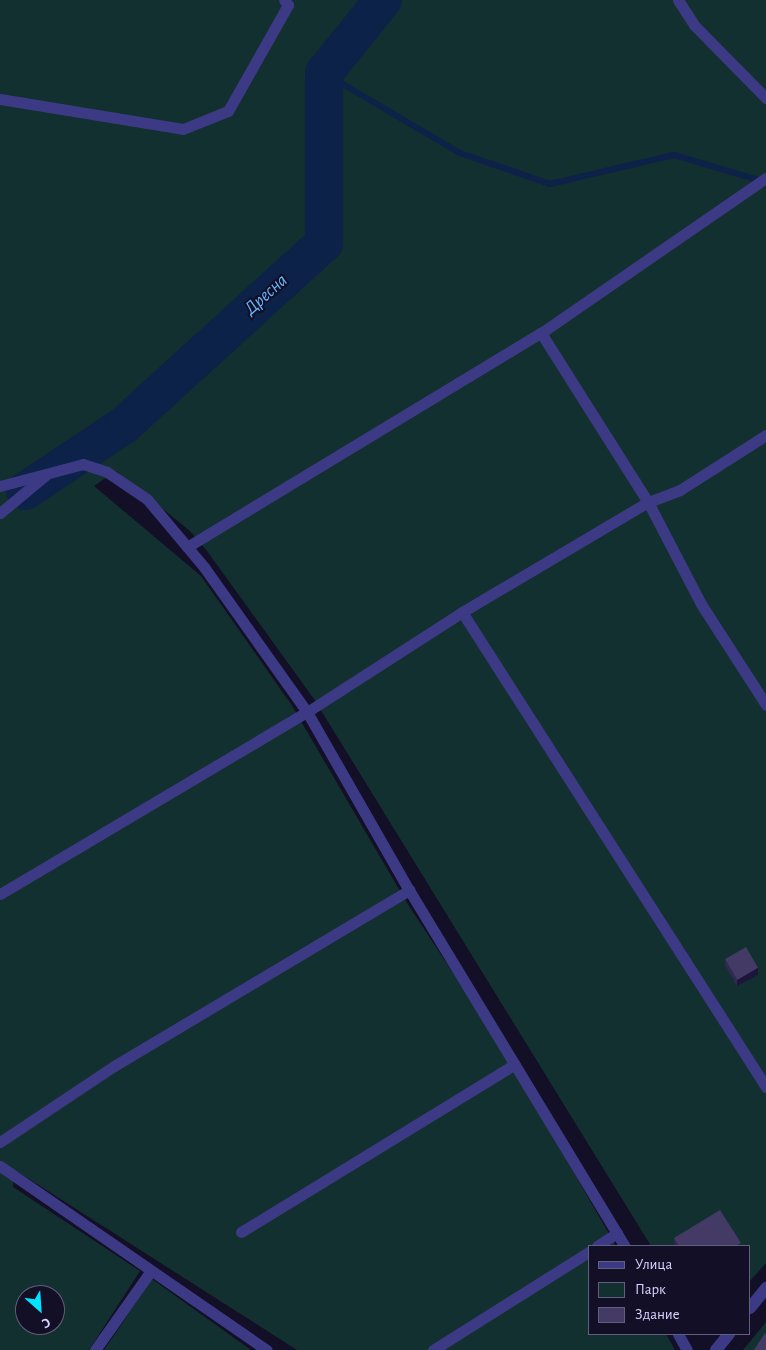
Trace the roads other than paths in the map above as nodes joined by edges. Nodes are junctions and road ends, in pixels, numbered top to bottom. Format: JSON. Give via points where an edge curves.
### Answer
{"nodes":[{"id":1,"x":678,"y":0,"type":"edge"},
{"id":2,"x":289,"y":2,"type":"edge"},
{"id":3,"x":766,"y":98,"type":"edge"},
{"id":4,"x":0,"y":99,"type":"edge"},
{"id":5,"x":766,"y":178,"type":"edge"},
{"id":6,"x":541,"y":333,"type":"junction"},
{"id":7,"x":766,"y":435,"type":"edge"},
{"id":8,"x":50,"y":471,"type":"junction"},
{"id":9,"x":0,"y":486,"type":"edge"},
{"id":10,"x":648,"y":502,"type":"junction"},
{"id":11,"x":0,"y":513,"type":"edge"},
{"id":12,"x":188,"y":547,"type":"junction"},
{"id":13,"x":462,"y":612,"type":"junction"},
{"id":14,"x":766,"y":705,"type":"edge"},
{"id":15,"x":307,"y":712,"type":"junction"},
{"id":16,"x":409,"y":890,"type":"junction"},
{"id":17,"x":0,"y":894,"type":"edge"},
{"id":18,"x":515,"y":1064,"type":"junction"},
{"id":19,"x":766,"y":1087,"type":"edge"},
{"id":20,"x":0,"y":1142,"type":"edge"},
{"id":21,"x":0,"y":1166,"type":"edge"},
{"id":22,"x":241,"y":1232,"type":"dead end"},
{"id":23,"x":617,"y":1233,"type":"junction"},
{"id":24,"x":598,"y":1245,"type":"edge"},
{"id":25,"x":624,"y":1245,"type":"edge"},
{"id":26,"x":588,"y":1251,"type":"edge"},
{"id":27,"x":150,"y":1272,"type":"junction"},
{"id":28,"x":766,"y":1288,"type":"edge"},
{"id":29,"x":751,"y":1307,"type":"edge"},
{"id":30,"x":679,"y":1335,"type":"edge"},
{"id":31,"x":728,"y":1335,"type":"edge"},
{"id":32,"x":95,"y":1350,"type":"edge"},
{"id":33,"x":267,"y":1350,"type":"edge"},
{"id":34,"x":433,"y":1350,"type":"edge"},
{"id":35,"x":687,"y":1350,"type":"edge"},
{"id":36,"x":716,"y":1350,"type":"edge"}],
"edges":[{"from":1,"to":3,"type":"lane","via":[[694,25]]},
{"from":2,"to":4,"type":"lane","via":[[228,111],[183,129]]},
{"from":5,"to":6,"type":"lane"},
{"from":6,"to":10,"type":"lane"},
{"from":6,"to":12,"type":"lane"},
{"from":7,"to":10,"type":"lane","via":[[680,490]]},
{"from":8,"to":9,"type":"lane"},
{"from":8,"to":11,"type":"lane"},
{"from":8,"to":12,"type":"lane","via":[[82,464],[107,472],[147,499]]},
{"from":10,"to":13,"type":"lane"},
{"from":10,"to":14,"type":"lane","via":[[701,604]]},
{"from":12,"to":15,"type":"lane"},
{"from":13,"to":15,"type":"lane"},
{"from":13,"to":19,"type":"lane"},
{"from":15,"to":16,"type":"lane"},
{"from":15,"to":17,"type":"lane"},
{"from":16,"to":18,"type":"lane"},
{"from":16,"to":20,"type":"lane","via":[[114,1066]]},
{"from":18,"to":22,"type":"lane"},
{"from":18,"to":23,"type":"lane"},
{"from":21,"to":27,"type":"lane"},
{"from":23,"to":24,"type":"lane"},
{"from":23,"to":25,"type":"lane"},
{"from":26,"to":34,"type":"lane"},
{"from":27,"to":32,"type":"lane"},
{"from":27,"to":33,"type":"lane"},
{"from":28,"to":29,"type":"street"},
{"from":30,"to":35,"type":"lane"},
{"from":31,"to":36,"type":"street"}]}
